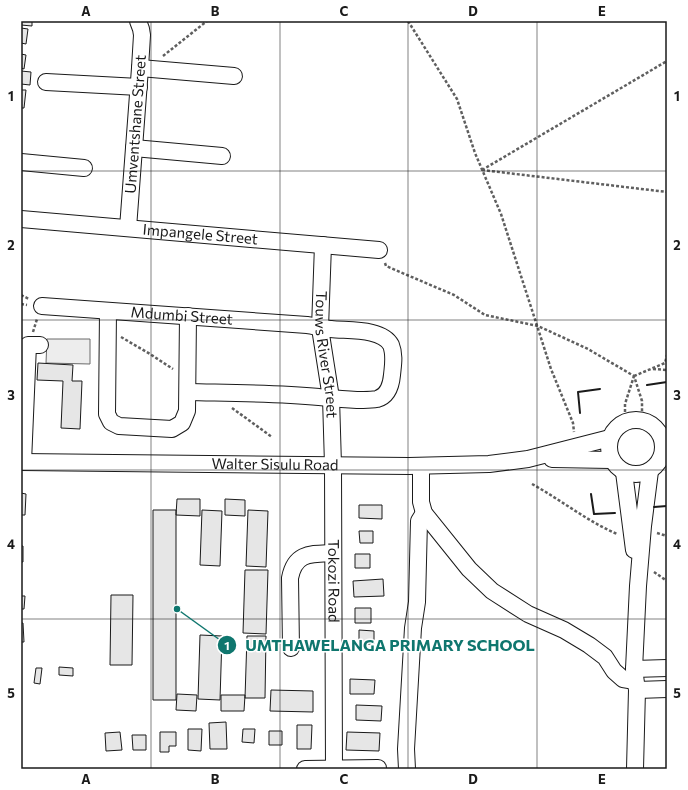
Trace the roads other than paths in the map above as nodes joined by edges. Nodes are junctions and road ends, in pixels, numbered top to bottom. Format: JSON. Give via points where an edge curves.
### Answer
{"nodes":[{"id":1,"x":138,"y":21,"type":"edge"},
{"id":2,"x":140,"y":68,"type":"junction"},
{"id":3,"x":234,"y":76,"type":"dead end"},
{"id":4,"x":46,"y":82,"type":"dead end"},
{"id":5,"x":139,"y":87,"type":"junction"},
{"id":6,"x":134,"y":148,"type":"junction"},
{"id":7,"x":222,"y":156,"type":"dead end"},
{"id":8,"x":21,"y":162,"type":"edge"},
{"id":9,"x":84,"y":168,"type":"dead end"},
{"id":10,"x":21,"y":219,"type":"edge"},
{"id":11,"x":128,"y":228,"type":"junction"},
{"id":12,"x":323,"y":245,"type":"junction"},
{"id":13,"x":379,"y":250,"type":"road end"},
{"id":14,"x":42,"y":306,"type":"road end"},
{"id":15,"x":108,"y":311,"type":"junction"},
{"id":16,"x":188,"y":316,"type":"junction"},
{"id":17,"x":320,"y":328,"type":"junction"},
{"id":18,"x":34,"y":345,"type":"road end"},
{"id":19,"x":188,"y":386,"type":"junction"},
{"id":20,"x":330,"y":398,"type":"junction"},
{"id":21,"x":662,"y":429,"type":"edge"},
{"id":22,"x":610,"y":438,"type":"junction"},
{"id":23,"x":665,"y":453,"type":"edge"},
{"id":24,"x":528,"y":459,"type":"junction"},
{"id":25,"x":611,"y":460,"type":"junction"},
{"id":26,"x":22,"y":462,"type":"edge"},
{"id":27,"x":333,"y":465,"type":"junction"},
{"id":28,"x":421,"y":466,"type":"junction"},
{"id":29,"x":650,"y":471,"type":"junction"},
{"id":30,"x":624,"y":472,"type":"junction"},
{"id":31,"x":424,"y":513,"type":"junction"},
{"id":32,"x":333,"y":553,"type":"junction"},
{"id":33,"x":638,"y":586,"type":"junction"},
{"id":34,"x":291,"y":648,"type":"dead end"},
{"id":35,"x":667,"y":668,"type":"edge"},
{"id":36,"x":635,"y":680,"type":"junction"},
{"id":37,"x":667,"y":689,"type":"edge"},
{"id":38,"x":378,"y":768,"type":"dead end"},
{"id":39,"x":305,"y":769,"type":"edge"},
{"id":40,"x":334,"y":769,"type":"edge"},
{"id":41,"x":407,"y":769,"type":"edge"},
{"id":42,"x":636,"y":769,"type":"edge"}],
"edges":[{"from":1,"to":2,"type":"street","name":"Umventshane Street","via":[[142,35]]},
{"from":2,"to":3,"type":"street"},
{"from":2,"to":5,"type":"street","name":"Umventshane Street"},
{"from":4,"to":5,"type":"street"},
{"from":5,"to":6,"type":"street","name":"Umventshane Street"},
{"from":6,"to":7,"type":"street"},
{"from":6,"to":11,"type":"street","name":"Umventshane Street"},
{"from":8,"to":9,"type":"street"},
{"from":10,"to":11,"type":"street","name":"Impangele Street"},
{"from":11,"to":12,"type":"street","name":"Impangele Street"},
{"from":12,"to":13,"type":"street","name":"Impangele Street"},
{"from":12,"to":17,"type":"street","name":"Touws River Street"},
{"from":14,"to":15,"type":"street","name":"Mdumbi Street"},
{"from":15,"to":16,"type":"street","name":"Mdumbi Street"},
{"from":15,"to":19,"type":"street","via":[[108,414],[111,422],[119,426],[172,429],[182,422],[187,411]]},
{"from":16,"to":17,"type":"street","name":"Mdumbi Street"},
{"from":16,"to":19,"type":"street"},
{"from":17,"to":20,"type":"street","name":"Touws River Street"},
{"from":17,"to":20,"type":"street","name":"Mdumbi Street","via":[[380,335],[391,346],[394,356],[392,380],[386,394],[376,399]]},
{"from":18,"to":26,"type":"street"},
{"from":19,"to":20,"type":"street","via":[[211,392]]},
{"from":20,"to":27,"type":"street","name":"Touws River Street"},
{"from":21,"to":22,"type":"street","via":[[642,420],[633,420],[617,427]]},
{"from":21,"to":23,"type":"street","via":[[661,438]]},
{"from":22,"to":24,"type":"street","name":"Walter Sisulu Road"},
{"from":22,"to":25,"type":"street","via":[[608,451]]},
{"from":23,"to":29,"type":"street"},
{"from":24,"to":25,"type":"street","name":"Walter Sisulu Road"},
{"from":24,"to":28,"type":"street","name":"Walter Sisulu Road","via":[[489,464]]},
{"from":25,"to":30,"type":"street"},
{"from":26,"to":27,"type":"street","name":"Walter Sisulu Road"},
{"from":27,"to":28,"type":"street","name":"Walter Sisulu Road"},
{"from":27,"to":32,"type":"street","name":"Tokozi Road"},
{"from":28,"to":31,"type":"street","via":[[421,502]]},
{"from":29,"to":30,"type":"street","via":[[633,475]]},
{"from":29,"to":33,"type":"street"},
{"from":30,"to":33,"type":"street"},
{"from":31,"to":36,"type":"street","via":[[469,569],[492,591],[528,614],[589,644],[623,680]]},
{"from":31,"to":41,"type":"street","via":[[419,521]]},
{"from":32,"to":34,"type":"street","via":[[301,557],[295,563],[290,578]]},
{"from":32,"to":40,"type":"street","name":"Tokozi Road"},
{"from":33,"to":36,"type":"street"},
{"from":35,"to":36,"type":"street"},
{"from":36,"to":37,"type":"street"},
{"from":36,"to":42,"type":"street"},
{"from":38,"to":40,"type":"street"},
{"from":39,"to":40,"type":"street"}]}
